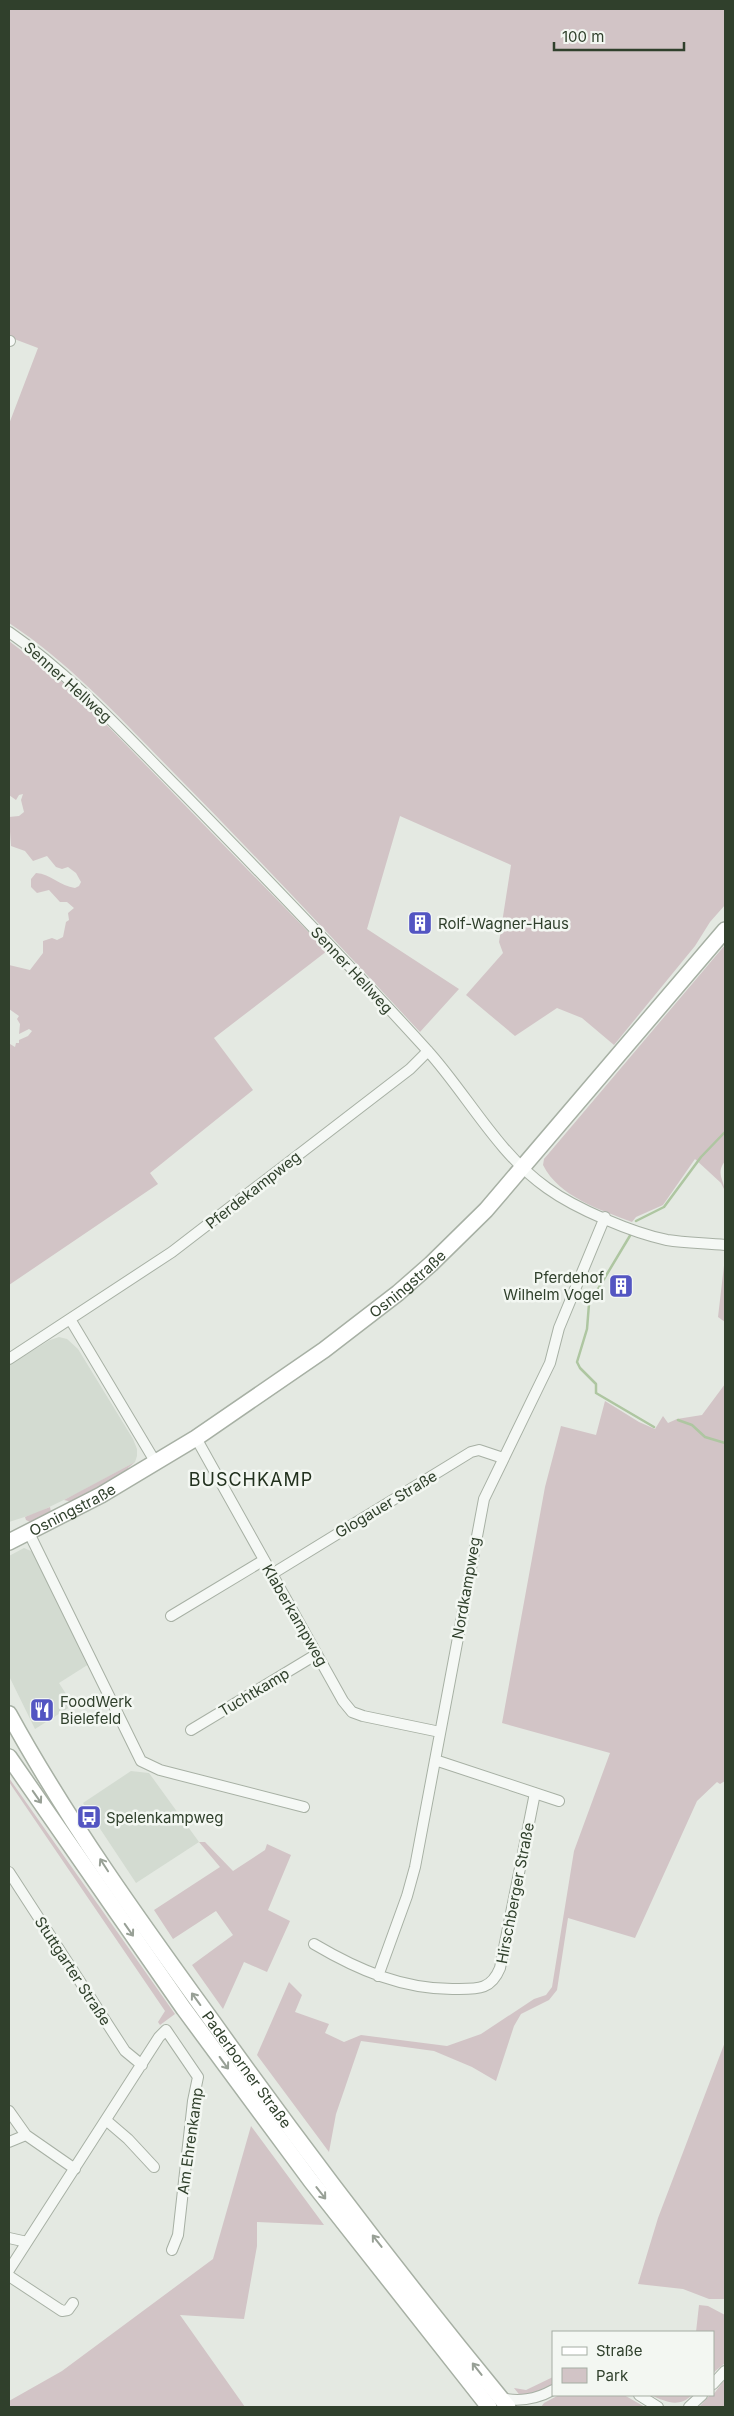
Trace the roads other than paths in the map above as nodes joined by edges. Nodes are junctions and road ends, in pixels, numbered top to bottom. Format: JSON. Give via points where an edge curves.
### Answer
{"nodes":[{"id":1,"x":9,"y":632,"type":"edge"},
{"id":2,"x":725,"y":930,"type":"edge"},
{"id":3,"x":428,"y":1051,"type":"junction"},
{"id":4,"x":523,"y":1168,"type":"junction"},
{"id":5,"x":605,"y":1218,"type":"junction"},
{"id":6,"x":725,"y":1244,"type":"edge"},
{"id":7,"x":70,"y":1320,"type":"junction"},
{"id":8,"x":9,"y":1358,"type":"edge"},
{"id":9,"x":196,"y":1438,"type":"junction"},
{"id":10,"x":503,"y":1458,"type":"junction"},
{"id":11,"x":156,"y":1463,"type":"junction"},
{"id":12,"x":29,"y":1533,"type":"junction"},
{"id":13,"x":9,"y":1542,"type":"edge"},
{"id":14,"x":264,"y":1560,"type":"junction"},
{"id":15,"x":272,"y":1574,"type":"junction"},
{"id":16,"x":171,"y":1616,"type":"dead end"},
{"id":17,"x":317,"y":1654,"type":"junction"},
{"id":18,"x":9,"y":1714,"type":"edge"},
{"id":19,"x":191,"y":1730,"type":"dead end"},
{"id":20,"x":440,"y":1732,"type":"junction"},
{"id":21,"x":9,"y":1757,"type":"edge"},
{"id":22,"x":435,"y":1760,"type":"junction"},
{"id":23,"x":535,"y":1793,"type":"junction"},
{"id":24,"x":559,"y":1801,"type":"dead end"},
{"id":25,"x":304,"y":1807,"type":"dead end"},
{"id":26,"x":9,"y":1872,"type":"edge"},
{"id":27,"x":314,"y":1944,"type":"dead end"},
{"id":28,"x":378,"y":1976,"type":"junction"},
{"id":29,"x":142,"y":2065,"type":"junction"},
{"id":30,"x":9,"y":2111,"type":"edge"},
{"id":31,"x":107,"y":2121,"type":"junction"},
{"id":32,"x":26,"y":2135,"type":"junction"},
{"id":33,"x":9,"y":2142,"type":"edge"},
{"id":34,"x":154,"y":2167,"type":"dead end"},
{"id":35,"x":75,"y":2169,"type":"junction"},
{"id":36,"x":9,"y":2238,"type":"edge"},
{"id":37,"x":27,"y":2242,"type":"junction"},
{"id":38,"x":172,"y":2250,"type":"dead end"},
{"id":39,"x":9,"y":2270,"type":"edge"},
{"id":40,"x":9,"y":2276,"type":"edge"},
{"id":41,"x":73,"y":2303,"type":"dead end"},
{"id":42,"x":725,"y":2371,"type":"edge"},
{"id":43,"x":714,"y":2383,"type":"edge"},
{"id":44,"x":552,"y":2391,"type":"edge"},
{"id":45,"x":542,"y":2396,"type":"junction"},
{"id":46,"x":641,"y":2396,"type":"edge"},
{"id":47,"x":701,"y":2396,"type":"edge"},
{"id":48,"x":495,"y":2405,"type":"edge"},
{"id":49,"x":536,"y":2407,"type":"edge"},
{"id":50,"x":658,"y":2407,"type":"edge"},
{"id":51,"x":688,"y":2407,"type":"edge"}],
"edges":[{"from":1,"to":3,"type":"street","name":"Senner Hellweg","via":[[38,652],[88,696],[279,891]]},
{"from":2,"to":4,"type":"main road","name":"Osningstraße"},
{"from":3,"to":4,"type":"street","name":"Senner Hellweg"},
{"from":3,"to":7,"type":"street","name":"Pferdekampweg","via":[[410,1069],[196,1234]]},
{"from":4,"to":5,"type":"street","name":"Senner Hellweg","via":[[552,1192]]},
{"from":4,"to":9,"type":"main road","name":"Osningstraße","via":[[458,1238],[386,1304]]},
{"from":5,"to":6,"type":"street","name":"Senner Hellweg","via":[[667,1240]]},
{"from":5,"to":10,"type":"street","name":"Nordkampweg","via":[[560,1328],[550,1363]]},
{"from":7,"to":8,"type":"street","name":"Pferdekampweg"},
{"from":7,"to":11,"type":"street"},
{"from":9,"to":11,"type":"main road","name":"Osningstraße"},
{"from":9,"to":14,"type":"street","name":"Klaberkampweg"},
{"from":10,"to":15,"type":"street","name":"Glogauer Straße","via":[[479,1450],[471,1452]]},
{"from":10,"to":20,"type":"street","name":"Nordkampweg","via":[[481,1512]]},
{"from":11,"to":12,"type":"main road","name":"Osningstraße"},
{"from":12,"to":13,"type":"main road","name":"Osningstraße"},
{"from":12,"to":25,"type":"street","via":[[140,1762]]},
{"from":14,"to":15,"type":"street","name":"Klaberkampweg"},
{"from":14,"to":16,"type":"street"},
{"from":15,"to":17,"type":"street","name":"Klaberkampweg"},
{"from":17,"to":19,"type":"street","name":"Tuchtkamp"},
{"from":17,"to":20,"type":"street","name":"Klaberkampweg","via":[[352,1712]]},
{"from":48,"to":18,"type":"main road","name":"Paderborner Straße","one_way":true,"via":[[181,1978],[108,1873]]},
{"from":20,"to":22,"type":"street","name":"Nordkampweg"},
{"from":21,"to":48,"type":"main road","name":"Paderborner Straße","one_way":true,"via":[[184,2009],[299,2165]]},
{"from":22,"to":23,"type":"street"},
{"from":22,"to":28,"type":"street","name":"Nordkampweg","via":[[413,1874]]},
{"from":23,"to":24,"type":"street"},
{"from":23,"to":28,"type":"street","name":"Hirschberger Straße","via":[[496,1979],[487,1986],[446,1990],[403,1984]]},
{"from":26,"to":29,"type":"street","name":"Stuttgarter Straße","via":[[125,2051]]},
{"from":27,"to":28,"type":"street","name":"Hirschberger Straße"},
{"from":29,"to":31,"type":"street","name":"Am Ehrenkamp"},
{"from":29,"to":38,"type":"street","name":"Am Ehrenkamp","via":[[166,2030],[198,2077],[178,2235]]},
{"from":30,"to":32,"type":"street"},
{"from":31,"to":34,"type":"street"},
{"from":31,"to":35,"type":"street","name":"Am Ehrenkamp"},
{"from":32,"to":33,"type":"street"},
{"from":32,"to":35,"type":"street"},
{"from":35,"to":37,"type":"street","name":"Am Ehrenkamp"},
{"from":36,"to":37,"type":"street"},
{"from":37,"to":39,"type":"street","name":"Am Ehrenkamp"},
{"from":40,"to":41,"type":"street","via":[[62,2311],[68,2310]]},
{"from":42,"to":43,"type":"street"},
{"from":44,"to":45,"type":"street"},
{"from":45,"to":48,"type":"street"},
{"from":45,"to":49,"type":"street"},
{"from":46,"to":50,"type":"street"},
{"from":47,"to":51,"type":"street"}]}
